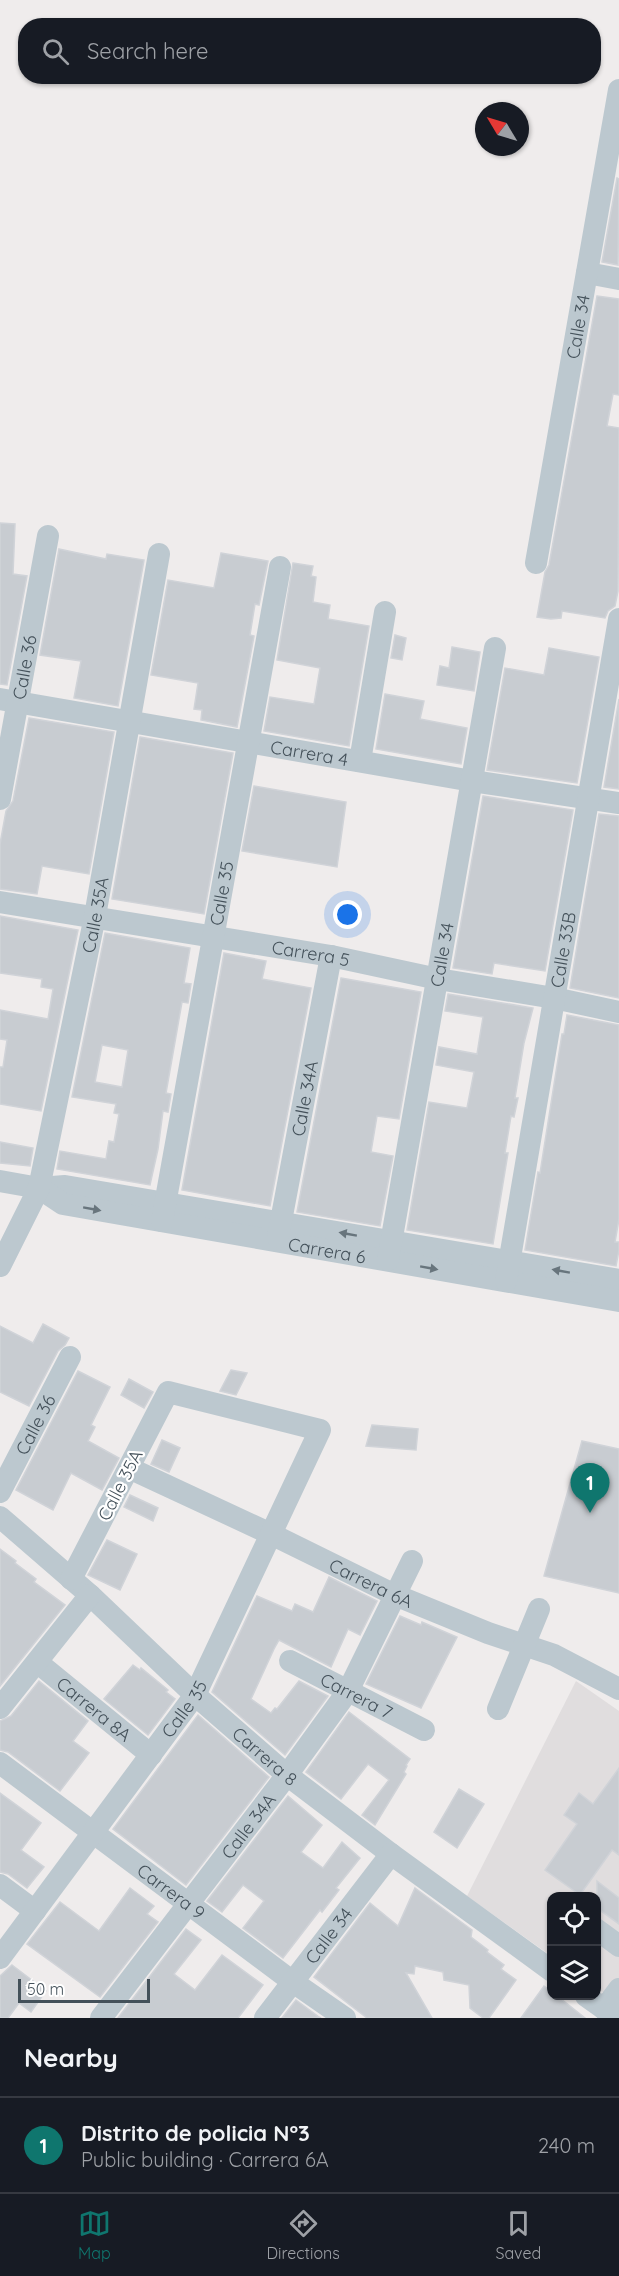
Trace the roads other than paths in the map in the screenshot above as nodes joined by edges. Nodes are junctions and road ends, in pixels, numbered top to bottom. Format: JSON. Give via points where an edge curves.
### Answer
{"nodes":[{"id":1,"x":619,"y":90,"type":"edge"},
{"id":2,"x":587,"y":273,"type":"junction"},
{"id":3,"x":619,"y":279,"type":"edge"},
{"id":4,"x":48,"y":536,"type":"dead end"},
{"id":5,"x":159,"y":554,"type":"dead end"},
{"id":6,"x":536,"y":563,"type":"dead end"},
{"id":7,"x":280,"y":567,"type":"dead end"},
{"id":8,"x":385,"y":612,"type":"dead end"},
{"id":9,"x":619,"y":619,"type":"edge"},
{"id":10,"x":495,"y":648,"type":"dead end"},
{"id":11,"x":9,"y":700,"type":"edge"},
{"id":12,"x":129,"y":722,"type":"junction"},
{"id":13,"x":248,"y":741,"type":"junction"},
{"id":14,"x":360,"y":761,"type":"junction"},
{"id":15,"x":472,"y":780,"type":"junction"},
{"id":16,"x":588,"y":798,"type":"junction"},
{"id":17,"x":0,"y":799,"type":"edge"},
{"id":18,"x":619,"y":803,"type":"edge"},
{"id":19,"x":0,"y":902,"type":"edge"},
{"id":20,"x":96,"y":916,"type":"junction"},
{"id":21,"x":214,"y":935,"type":"junction"},
{"id":22,"x":331,"y":956,"type":"junction"},
{"id":23,"x":438,"y":979,"type":"junction"},
{"id":24,"x":554,"y":998,"type":"junction"},
{"id":25,"x":619,"y":1012,"type":"edge"},
{"id":26,"x":0,"y":1181,"type":"edge"},
{"id":27,"x":39,"y":1188,"type":"junction"},
{"id":28,"x":164,"y":1212,"type":"junction"},
{"id":29,"x":279,"y":1232,"type":"junction"},
{"id":30,"x":390,"y":1251,"type":"junction"},
{"id":31,"x":0,"y":1266,"type":"edge"},
{"id":32,"x":508,"y":1271,"type":"junction"},
{"id":33,"x":619,"y":1280,"type":"edge"},
{"id":34,"x":619,"y":1300,"type":"edge"},
{"id":35,"x":70,"y":1357,"type":"dead end"},
{"id":36,"x":168,"y":1392,"type":"joint"},
{"id":37,"x":129,"y":1468,"type":"junction"},
{"id":38,"x":0,"y":1492,"type":"edge"},
{"id":39,"x":0,"y":1517,"type":"edge"},
{"id":40,"x":272,"y":1534,"type":"junction"},
{"id":41,"x":412,"y":1561,"type":"dead end"},
{"id":42,"x":71,"y":1579,"type":"junction"},
{"id":43,"x":90,"y":1595,"type":"junction"},
{"id":44,"x":395,"y":1595,"type":"junction"},
{"id":45,"x":539,"y":1609,"type":"dead end"},
{"id":46,"x":523,"y":1645,"type":"junction"},
{"id":47,"x":290,"y":1661,"type":"dead end"},
{"id":48,"x":37,"y":1662,"type":"junction"},
{"id":49,"x":619,"y":1689,"type":"edge"},
{"id":50,"x":348,"y":1691,"type":"junction"},
{"id":51,"x":195,"y":1695,"type":"junction"},
{"id":52,"x":0,"y":1708,"type":"edge"},
{"id":53,"x":498,"y":1709,"type":"dead end"},
{"id":54,"x":424,"y":1730,"type":"dead end"},
{"id":55,"x":151,"y":1755,"type":"junction"},
{"id":56,"x":0,"y":1763,"type":"edge"},
{"id":57,"x":287,"y":1775,"type":"junction"},
{"id":58,"x":93,"y":1832,"type":"junction"},
{"id":59,"x":391,"y":1854,"type":"junction"},
{"id":60,"x":0,"y":1885,"type":"edge"},
{"id":61,"x":189,"y":1903,"type":"junction"},
{"id":62,"x":35,"y":1911,"type":"junction"},
{"id":63,"x":601,"y":1932,"type":"edge"},
{"id":64,"x":619,"y":1946,"type":"edge"},
{"id":65,"x":0,"y":1958,"type":"edge"},
{"id":66,"x":547,"y":1967,"type":"edge"},
{"id":67,"x":293,"y":1982,"type":"junction"},
{"id":68,"x":619,"y":1989,"type":"edge"},
{"id":69,"x":592,"y":2000,"type":"edge"},
{"id":70,"x":610,"y":2013,"type":"edge"},
{"id":71,"x":101,"y":2018,"type":"edge"},
{"id":72,"x":266,"y":2018,"type":"edge"},
{"id":73,"x":345,"y":2018,"type":"edge"}],
"edges":[{"from":1,"to":2,"type":"street","name":"Calle 34"},
{"from":2,"to":3,"type":"street"},
{"from":2,"to":6,"type":"street","name":"Calle 34"},
{"from":4,"to":11,"type":"street","name":"Calle 36"},
{"from":5,"to":12,"type":"street","name":"Calle 35A"},
{"from":7,"to":13,"type":"street","name":"Calle 35"},
{"from":8,"to":14,"type":"street"},
{"from":9,"to":16,"type":"street","name":"Calle 33B"},
{"from":10,"to":15,"type":"street","name":"Calle 34"},
{"from":11,"to":12,"type":"street","name":"Carrera 4"},
{"from":11,"to":17,"type":"street","name":"Calle 36"},
{"from":12,"to":13,"type":"street","name":"Carrera 4"},
{"from":12,"to":20,"type":"street","name":"Calle 35A"},
{"from":13,"to":14,"type":"street","name":"Carrera 4"},
{"from":13,"to":21,"type":"street","name":"Calle 35"},
{"from":14,"to":15,"type":"street","name":"Carrera 4"},
{"from":15,"to":16,"type":"street","name":"Carrera 4"},
{"from":15,"to":23,"type":"street","name":"Calle 34"},
{"from":16,"to":18,"type":"street","name":"Carrera 4"},
{"from":16,"to":24,"type":"street","name":"Calle 33B"},
{"from":19,"to":20,"type":"street","name":"Carrera 5"},
{"from":20,"to":21,"type":"street","name":"Carrera 5"},
{"from":20,"to":27,"type":"street","name":"Calle 35A"},
{"from":21,"to":22,"type":"street","name":"Carrera 5"},
{"from":21,"to":28,"type":"street","name":"Calle 35"},
{"from":22,"to":23,"type":"street","name":"Carrera 5"},
{"from":22,"to":29,"type":"street","name":"Calle 34A"},
{"from":23,"to":24,"type":"street","name":"Carrera 5"},
{"from":23,"to":30,"type":"street","name":"Calle 34"},
{"from":24,"to":25,"type":"street","name":"Carrera 5"},
{"from":24,"to":32,"type":"street","name":"Calle 33B"},
{"from":26,"to":27,"type":"street","name":"Carrera 6"},
{"from":27,"to":28,"type":"street","name":"Carrera 6","via":[[65,1186]]},
{"from":27,"to":31,"type":"street","name":"Calle 35A"},
{"from":28,"to":29,"type":"street","name":"Carrera 6"},
{"from":29,"to":30,"type":"street","name":"Carrera 6"},
{"from":30,"to":32,"type":"street","name":"Carrera 6"},
{"from":33,"to":32,"type":"street","name":"Carrera 6","one_way":true},
{"from":32,"to":34,"type":"street","name":"Carrera 6"},
{"from":35,"to":38,"type":"street","name":"Calle 36"},
{"from":36,"to":37,"type":"street","name":"Calle 35A"},
{"from":36,"to":40,"type":"street","name":"Calle 35","via":[[320,1430]]},
{"from":37,"to":40,"type":"street","name":"Carrera 6A"},
{"from":37,"to":42,"type":"street","name":"Calle 35A"},
{"from":39,"to":42,"type":"street","name":"Carrera 8"},
{"from":40,"to":44,"type":"street","name":"Carrera 6A"},
{"from":40,"to":51,"type":"street","name":"Calle 35"},
{"from":41,"to":44,"type":"street","name":"Calle 34A"},
{"from":42,"to":43,"type":"street","name":"Carrera 8"},
{"from":43,"to":48,"type":"street"},
{"from":43,"to":51,"type":"street","name":"Carrera 8"},
{"from":44,"to":46,"type":"street","name":"Carrera 6A"},
{"from":44,"to":50,"type":"street","name":"Calle 34A"},
{"from":45,"to":46,"type":"street"},
{"from":46,"to":49,"type":"street","name":"Carrera 6A","via":[[554,1655]]},
{"from":46,"to":53,"type":"street"},
{"from":47,"to":50,"type":"street","name":"Carrera 7"},
{"from":48,"to":52,"type":"street"},
{"from":48,"to":55,"type":"street","name":"Carrera 8A"},
{"from":50,"to":54,"type":"street","name":"Carrera 7"},
{"from":50,"to":57,"type":"street","name":"Calle 34A"},
{"from":51,"to":55,"type":"street","name":"Calle 35"},
{"from":51,"to":57,"type":"street","name":"Carrera 8"},
{"from":55,"to":58,"type":"street","name":"Calle 35"},
{"from":56,"to":58,"type":"street","name":"Carrera 9"},
{"from":57,"to":59,"type":"street","name":"Carrera 8"},
{"from":57,"to":61,"type":"street","name":"Calle 34A"},
{"from":58,"to":61,"type":"street","name":"Carrera 9"},
{"from":58,"to":62,"type":"street","name":"Calle 35"},
{"from":59,"to":66,"type":"street","name":"Carrera 8"},
{"from":59,"to":67,"type":"street","name":"Calle 34"},
{"from":60,"to":62,"type":"street"},
{"from":61,"to":67,"type":"street","name":"Carrera 9"},
{"from":61,"to":71,"type":"street","name":"Calle 34A"},
{"from":62,"to":65,"type":"street","name":"Calle 35"},
{"from":63,"to":64,"type":"street"},
{"from":67,"to":72,"type":"street","name":"Calle 34"},
{"from":67,"to":73,"type":"street","name":"Carrera 9"},
{"from":68,"to":70,"type":"street"},
{"from":69,"to":70,"type":"street"}]}
